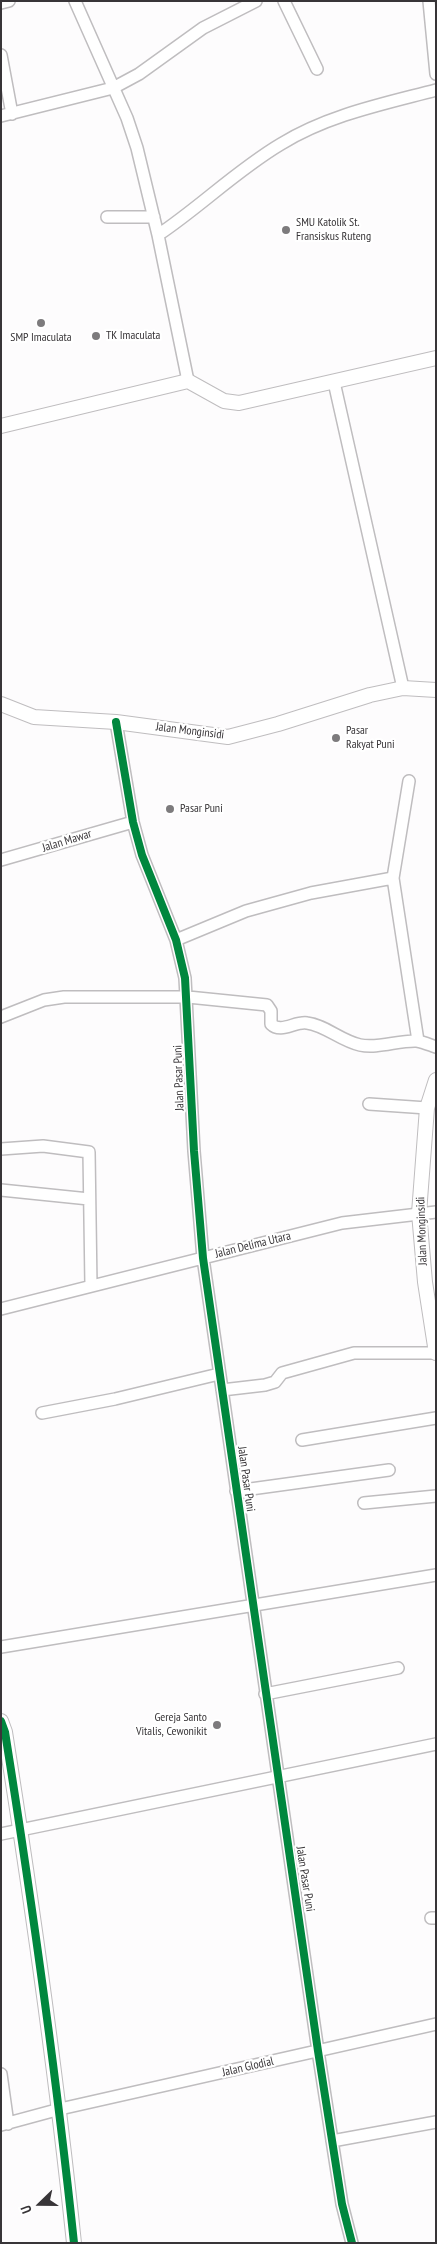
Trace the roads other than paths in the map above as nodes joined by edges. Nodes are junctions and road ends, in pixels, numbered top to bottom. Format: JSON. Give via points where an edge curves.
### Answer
{"nodes":[{"id":1,"x":9,"y":1,"type":"edge"},
{"id":2,"x":75,"y":1,"type":"edge"},
{"id":3,"x":256,"y":1,"type":"edge"},
{"id":4,"x":284,"y":1,"type":"edge"},
{"id":5,"x":429,"y":1,"type":"edge"},
{"id":6,"x":1,"y":3,"type":"edge"},
{"id":7,"x":1,"y":55,"type":"edge"},
{"id":8,"x":317,"y":70,"type":"dead end"},
{"id":9,"x":436,"y":74,"type":"edge"},
{"id":10,"x":113,"y":88,"type":"junction"},
{"id":11,"x":436,"y":90,"type":"edge"},
{"id":12,"x":6,"y":115,"type":"edge"},
{"id":13,"x":107,"y":217,"type":"dead end"},
{"id":14,"x":154,"y":218,"type":"junction"},
{"id":15,"x":158,"y":235,"type":"junction"},
{"id":16,"x":436,"y":358,"type":"edge"},
{"id":17,"x":188,"y":382,"type":"junction"},
{"id":18,"x":334,"y":382,"type":"junction"},
{"id":19,"x":1,"y":426,"type":"edge"},
{"id":20,"x":403,"y":688,"type":"junction"},
{"id":21,"x":436,"y":690,"type":"edge"},
{"id":22,"x":2,"y":707,"type":"edge"},
{"id":23,"x":116,"y":722,"type":"junction"},
{"id":24,"x":409,"y":781,"type":"dead end"},
{"id":25,"x":133,"y":822,"type":"junction"},
{"id":26,"x":1,"y":860,"type":"edge"},
{"id":27,"x":393,"y":878,"type":"junction"},
{"id":28,"x":176,"y":940,"type":"junction"},
{"id":29,"x":188,"y":997,"type":"junction"},
{"id":30,"x":1,"y":1017,"type":"edge"},
{"id":31,"x":418,"y":1041,"type":"junction"},
{"id":32,"x":436,"y":1047,"type":"edge"},
{"id":33,"x":436,"y":1080,"type":"edge"},
{"id":34,"x":369,"y":1104,"type":"dead end"},
{"id":35,"x":428,"y":1108,"type":"junction"},
{"id":36,"x":1,"y":1149,"type":"edge"},
{"id":37,"x":1,"y":1190,"type":"edge"},
{"id":38,"x":89,"y":1199,"type":"junction"},
{"id":39,"x":419,"y":1212,"type":"junction"},
{"id":40,"x":436,"y":1212,"type":"edge"},
{"id":41,"x":203,"y":1258,"type":"junction"},
{"id":42,"x":91,"y":1286,"type":"junction"},
{"id":43,"x":1,"y":1309,"type":"edge"},
{"id":44,"x":436,"y":1353,"type":"edge"},
{"id":45,"x":219,"y":1374,"type":"junction"},
{"id":46,"x":222,"y":1390,"type":"junction"},
{"id":47,"x":42,"y":1413,"type":"dead end"},
{"id":48,"x":436,"y":1418,"type":"edge"},
{"id":49,"x":302,"y":1440,"type":"dead end"},
{"id":50,"x":389,"y":1470,"type":"dead end"},
{"id":51,"x":236,"y":1491,"type":"junction"},
{"id":52,"x":436,"y":1496,"type":"edge"},
{"id":53,"x":364,"y":1503,"type":"dead end"},
{"id":54,"x":436,"y":1575,"type":"edge"},
{"id":55,"x":253,"y":1606,"type":"junction"},
{"id":56,"x":1,"y":1647,"type":"edge"},
{"id":57,"x":398,"y":1668,"type":"dead end"},
{"id":58,"x":265,"y":1694,"type":"junction"},
{"id":59,"x":1,"y":1720,"type":"edge"},
{"id":60,"x":436,"y":1744,"type":"edge"},
{"id":61,"x":278,"y":1776,"type":"junction"},
{"id":62,"x":21,"y":1830,"type":"junction"},
{"id":63,"x":1,"y":1834,"type":"edge"},
{"id":64,"x":436,"y":2024,"type":"edge"},
{"id":65,"x":318,"y":2051,"type":"junction"},
{"id":66,"x":1,"y":2074,"type":"edge"},
{"id":67,"x":60,"y":2109,"type":"junction"},
{"id":68,"x":436,"y":2122,"type":"edge"},
{"id":69,"x":5,"y":2124,"type":"edge"},
{"id":70,"x":332,"y":2141,"type":"junction"},
{"id":71,"x":74,"y":2243,"type":"edge"},
{"id":72,"x":352,"y":2243,"type":"edge"}],
"edges":[{"from":1,"to":6,"type":"street"},
{"from":2,"to":10,"type":"street"},
{"from":3,"to":10,"type":"street","via":[[203,28],[139,74]]},
{"from":4,"to":8,"type":"street"},
{"from":5,"to":9,"type":"street"},
{"from":7,"to":12,"type":"street"},
{"from":10,"to":12,"type":"street"},
{"from":10,"to":14,"type":"street","via":[[137,148]]},
{"from":11,"to":15,"type":"street","via":[[330,120],[300,133],[269,151]]},
{"from":13,"to":14,"type":"street"},
{"from":14,"to":15,"type":"street"},
{"from":15,"to":17,"type":"street"},
{"from":16,"to":18,"type":"street"},
{"from":17,"to":18,"type":"street","via":[[224,401],[239,402]]},
{"from":17,"to":19,"type":"street"},
{"from":18,"to":20,"type":"street"},
{"from":20,"to":21,"type":"street","name":"Jalan Monginsidi"},
{"from":20,"to":23,"type":"street","name":"Jalan Monginsidi","via":[[228,737]]},
{"from":22,"to":23,"type":"street","name":"Jalan Monginsidi","via":[[34,717]]},
{"from":23,"to":25,"type":"street","name":"Jalan Pasar Puni"},
{"from":24,"to":27,"type":"street"},
{"from":25,"to":26,"type":"street","name":"Jalan Mawar"},
{"from":25,"to":28,"type":"street","name":"Jalan Pasar Puni","via":[[142,856]]},
{"from":27,"to":28,"type":"street","via":[[311,893],[246,911]]},
{"from":27,"to":31,"type":"street"},
{"from":28,"to":29,"type":"street","name":"Jalan Pasar Puni"},
{"from":29,"to":30,"type":"street","via":[[64,997],[44,1000]]},
{"from":29,"to":31,"type":"street","via":[[267,1006],[274,1027],[279,1029],[310,1023],[341,1040],[362,1046]]},
{"from":29,"to":41,"type":"street","name":"Jalan Pasar Puni","via":[[189,1079]]},
{"from":31,"to":32,"type":"street"},
{"from":33,"to":35,"type":"street","name":"Jalan Monginsidi"},
{"from":34,"to":35,"type":"street"},
{"from":35,"to":39,"type":"street","name":"Jalan Monginsidi"},
{"from":36,"to":38,"type":"street","via":[[43,1146],[89,1152]]},
{"from":37,"to":38,"type":"street"},
{"from":38,"to":42,"type":"street"},
{"from":39,"to":40,"type":"street","name":"Jalan Delima Utara"},
{"from":39,"to":41,"type":"street","name":"Jalan Delima Utara","via":[[342,1223]]},
{"from":39,"to":44,"type":"street","name":"Jalan Monginsidi"},
{"from":41,"to":42,"type":"street","name":"Jalan Delima Utara"},
{"from":41,"to":45,"type":"street","name":"Jalan Pasar Puni"},
{"from":42,"to":43,"type":"street","name":"Jalan Delima Utara"},
{"from":44,"to":46,"type":"street","via":[[345,1355],[282,1373],[275,1382],[265,1385]]},
{"from":45,"to":46,"type":"street","name":"Jalan Pasar Puni"},
{"from":45,"to":47,"type":"street"},
{"from":46,"to":51,"type":"street","name":"Jalan Pasar Puni"},
{"from":48,"to":49,"type":"street"},
{"from":50,"to":51,"type":"street"},
{"from":51,"to":55,"type":"street","name":"Jalan Pasar Puni"},
{"from":52,"to":53,"type":"street"},
{"from":54,"to":55,"type":"street"},
{"from":55,"to":56,"type":"street"},
{"from":55,"to":58,"type":"street","name":"Jalan Pasar Puni"},
{"from":57,"to":58,"type":"street"},
{"from":58,"to":61,"type":"street","name":"Jalan Pasar Puni"},
{"from":59,"to":62,"type":"street"},
{"from":60,"to":61,"type":"street"},
{"from":61,"to":62,"type":"street"},
{"from":61,"to":65,"type":"street","name":"Jalan Pasar Puni"},
{"from":62,"to":63,"type":"street"},
{"from":62,"to":67,"type":"street"},
{"from":64,"to":65,"type":"street","name":"Jalan Glodial"},
{"from":65,"to":67,"type":"street","name":"Jalan Glodial"},
{"from":65,"to":70,"type":"street","name":"Jalan Pasar Puni"},
{"from":66,"to":69,"type":"street"},
{"from":67,"to":69,"type":"street","name":"Jalan Glodial"},
{"from":67,"to":71,"type":"street"},
{"from":68,"to":70,"type":"street"},
{"from":70,"to":72,"type":"street","name":"Jalan Pasar Puni"}]}
